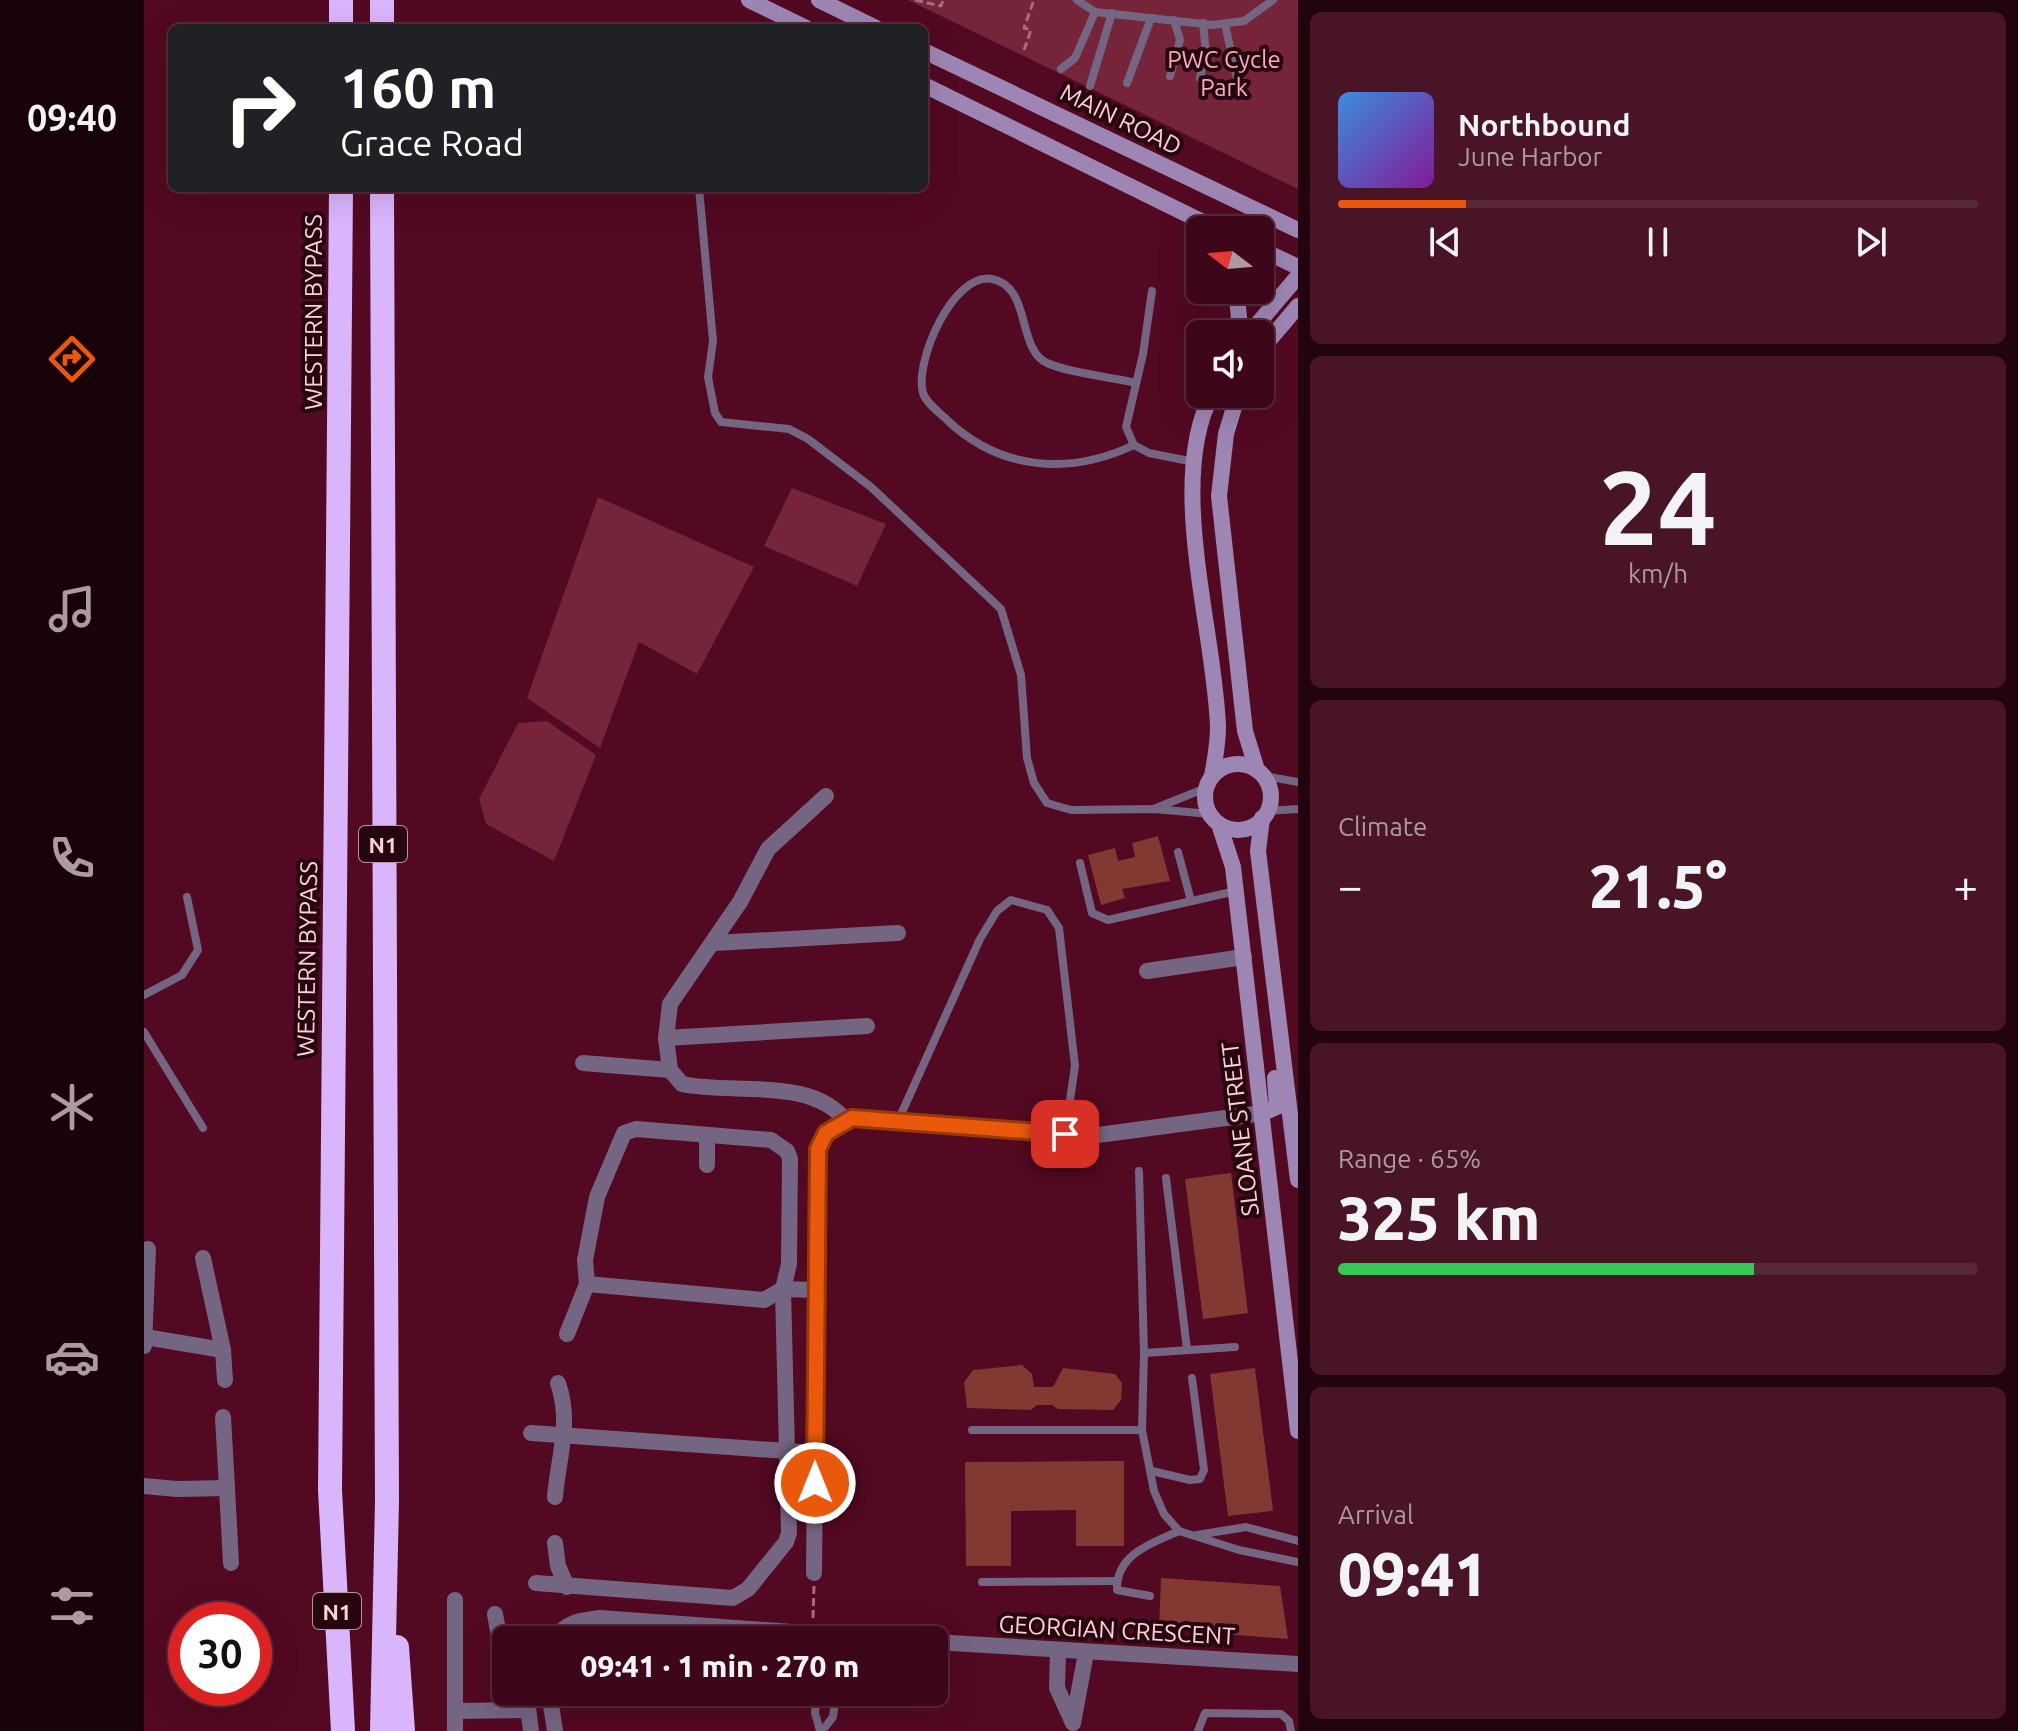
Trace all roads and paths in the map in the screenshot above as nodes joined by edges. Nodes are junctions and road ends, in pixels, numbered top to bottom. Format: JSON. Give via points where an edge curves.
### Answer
{"nodes":[{"id":1,"x":341,"y":0,"type":"edge"},
{"id":2,"x":382,"y":0,"type":"edge"},
{"id":3,"x":749,"y":0,"type":"edge"},
{"id":4,"x":819,"y":0,"type":"edge"},
{"id":5,"x":915,"y":0,"type":"edge"},
{"id":6,"x":943,"y":0,"type":"edge"},
{"id":7,"x":1034,"y":0,"type":"edge"},
{"id":8,"x":1077,"y":0,"type":"edge"},
{"id":9,"x":1260,"y":0,"type":"edge"},
{"id":10,"x":1273,"y":0,"type":"edge"},
{"id":11,"x":1095,"y":12,"type":"junction"},
{"id":12,"x":1112,"y":13,"type":"junction"},
{"id":13,"x":1251,"y":16,"type":"junction"},
{"id":14,"x":1151,"y":18,"type":"junction"},
{"id":15,"x":1174,"y":20,"type":"junction"},
{"id":16,"x":1203,"y":23,"type":"junction"},
{"id":17,"x":341,"y":24,"type":"edge"},
{"id":18,"x":382,"y":24,"type":"edge"},
{"id":19,"x":798,"y":24,"type":"edge"},
{"id":20,"x":868,"y":24,"type":"edge"},
{"id":21,"x":1225,"y":24,"type":"junction"},
{"id":22,"x":1024,"y":50,"type":"dead end"},
{"id":23,"x":928,"y":53,"type":"edge"},
{"id":24,"x":1061,"y":69,"type":"dead end"},
{"id":25,"x":1170,"y":76,"type":"dead end"},
{"id":26,"x":1200,"y":78,"type":"dead end"},
{"id":27,"x":1127,"y":83,"type":"dead end"},
{"id":28,"x":1090,"y":86,"type":"dead end"},
{"id":29,"x":928,"y":87,"type":"edge"},
{"id":30,"x":1240,"y":93,"type":"dead end"},
{"id":31,"x":341,"y":192,"type":"edge"},
{"id":32,"x":382,"y":192,"type":"edge"},
{"id":33,"x":699,"y":192,"type":"edge"},
{"id":34,"x":1184,"y":214,"type":"junction"},
{"id":35,"x":1186,"y":216,"type":"edge"},
{"id":36,"x":1188,"y":216,"type":"edge"},
{"id":37,"x":1298,"y":230,"type":"edge"},
{"id":38,"x":1274,"y":256,"type":"edge"},
{"id":39,"x":1298,"y":267,"type":"edge"},
{"id":40,"x":1298,"y":276,"type":"edge"},
{"id":41,"x":1152,"y":291,"type":"dead end"},
{"id":42,"x":1298,"y":306,"type":"edge"},
{"id":43,"x":1291,"y":318,"type":"edge"},
{"id":44,"x":1261,"y":320,"type":"edge"},
{"id":45,"x":1274,"y":336,"type":"edge"},
{"id":46,"x":1136,"y":383,"type":"junction"},
{"id":47,"x":1207,"y":408,"type":"edge"},
{"id":48,"x":1234,"y":408,"type":"edge"},
{"id":49,"x":1134,"y":445,"type":"junction"},
{"id":50,"x":1194,"y":462,"type":"junction"},
{"id":51,"x":1260,"y":773,"type":"junction"},
{"id":52,"x":1209,"y":782,"type":"junction"},
{"id":53,"x":1298,"y":782,"type":"edge"},
{"id":54,"x":826,"y":796,"type":"dead end"},
{"id":55,"x":1155,"y":809,"type":"junction"},
{"id":56,"x":1298,"y":809,"type":"edge"},
{"id":57,"x":1265,"y":814,"type":"junction"},
{"id":58,"x":1215,"y":819,"type":"junction"},
{"id":59,"x":1178,"y":852,"type":"dead end"},
{"id":60,"x":1080,"y":863,"type":"dead end"},
{"id":61,"x":1262,"y":877,"type":"junction"},
{"id":62,"x":1236,"y":891,"type":"junction"},
{"id":63,"x":187,"y":897,"type":"dead end"},
{"id":64,"x":1191,"y":901,"type":"junction"},
{"id":65,"x":1266,"y":918,"type":"junction"},
{"id":66,"x":898,"y":933,"type":"dead end"},
{"id":67,"x":714,"y":943,"type":"junction"},
{"id":68,"x":1244,"y":958,"type":"junction"},
{"id":69,"x":1147,"y":971,"type":"dead end"},
{"id":70,"x":144,"y":995,"type":"edge"},
{"id":71,"x":1277,"y":1009,"type":"junction"},
{"id":72,"x":867,"y":1026,"type":"dead end"},
{"id":73,"x":144,"y":1032,"type":"edge"},
{"id":74,"x":666,"y":1038,"type":"junction"},
{"id":75,"x":583,"y":1063,"type":"dead end"},
{"id":76,"x":670,"y":1070,"type":"junction"},
{"id":77,"x":1263,"y":1113,"type":"junction"},
{"id":78,"x":898,"y":1121,"type":"junction"},
{"id":79,"x":839,"y":1124,"type":"junction"},
{"id":80,"x":203,"y":1128,"type":"dead end"},
{"id":81,"x":1065,"y":1134,"type":"junction"},
{"id":82,"x":707,"y":1135,"type":"junction"},
{"id":83,"x":707,"y":1165,"type":"dead end"},
{"id":84,"x":1139,"y":1171,"type":"dead end"},
{"id":85,"x":1166,"y":1178,"type":"dead end"},
{"id":86,"x":1298,"y":1180,"type":"edge"},
{"id":87,"x":148,"y":1249,"type":"dead end"},
{"id":88,"x":203,"y":1258,"type":"dead end"},
{"id":89,"x":587,"y":1284,"type":"junction"},
{"id":90,"x":783,"y":1289,"type":"junction"},
{"id":91,"x":815,"y":1290,"type":"junction"},
{"id":92,"x":145,"y":1308,"type":"edge"},
{"id":93,"x":567,"y":1334,"type":"dead end"},
{"id":94,"x":145,"y":1337,"type":"edge"},
{"id":95,"x":144,"y":1346,"type":"edge"},
{"id":96,"x":1235,"y":1347,"type":"dead end"},
{"id":97,"x":1187,"y":1349,"type":"junction"},
{"id":98,"x":223,"y":1350,"type":"junction"},
{"id":99,"x":1144,"y":1353,"type":"junction"},
{"id":100,"x":1192,"y":1378,"type":"dead end"},
{"id":101,"x":225,"y":1380,"type":"dead end"},
{"id":102,"x":558,"y":1383,"type":"dead end"},
{"id":103,"x":223,"y":1417,"type":"dead end"},
{"id":104,"x":972,"y":1430,"type":"dead end"},
{"id":105,"x":1142,"y":1430,"type":"junction"},
{"id":106,"x":1298,"y":1431,"type":"edge"},
{"id":107,"x":531,"y":1433,"type":"dead end"},
{"id":108,"x":565,"y":1434,"type":"junction"},
{"id":109,"x":786,"y":1452,"type":"junction"},
{"id":110,"x":815,"y":1453,"type":"junction"},
{"id":111,"x":1152,"y":1471,"type":"junction"},
{"id":112,"x":144,"y":1486,"type":"edge"},
{"id":113,"x":227,"y":1488,"type":"junction"},
{"id":114,"x":330,"y":1490,"type":"junction"},
{"id":115,"x":555,"y":1497,"type":"dead end"},
{"id":116,"x":387,"y":1501,"type":"junction"},
{"id":117,"x":1179,"y":1531,"type":"junction"},
{"id":118,"x":1192,"y":1536,"type":"junction"},
{"id":119,"x":1298,"y":1541,"type":"edge"},
{"id":120,"x":555,"y":1543,"type":"dead end"},
{"id":121,"x":1298,"y":1562,"type":"edge"},
{"id":122,"x":231,"y":1563,"type":"dead end"},
{"id":123,"x":814,"y":1573,"type":"joint"},
{"id":124,"x":1117,"y":1581,"type":"junction"},
{"id":125,"x":982,"y":1582,"type":"dead end"},
{"id":126,"x":536,"y":1583,"type":"dead end"},
{"id":127,"x":567,"y":1587,"type":"junction"},
{"id":128,"x":1150,"y":1596,"type":"dead end"},
{"id":129,"x":455,"y":1600,"type":"dead end"},
{"id":130,"x":495,"y":1614,"type":"dead end"},
{"id":131,"x":497,"y":1626,"type":"edge"},
{"id":132,"x":568,"y":1626,"type":"edge"},
{"id":133,"x":697,"y":1626,"type":"edge"},
{"id":134,"x":818,"y":1626,"type":"edge"},
{"id":135,"x":948,"y":1643,"type":"edge"},
{"id":136,"x":1058,"y":1651,"type":"junction"},
{"id":137,"x":1086,"y":1653,"type":"junction"},
{"id":138,"x":1298,"y":1664,"type":"edge"},
{"id":139,"x":528,"y":1706,"type":"edge"},
{"id":140,"x":551,"y":1706,"type":"edge"},
{"id":141,"x":816,"y":1706,"type":"edge"},
{"id":142,"x":834,"y":1706,"type":"edge"},
{"id":143,"x":528,"y":1710,"type":"junction"},
{"id":144,"x":455,"y":1711,"type":"junction"},
{"id":145,"x":1073,"y":1727,"type":"edge"},
{"id":146,"x":330,"y":1731,"type":"edge"},
{"id":147,"x":343,"y":1731,"type":"edge"},
{"id":148,"x":382,"y":1731,"type":"edge"},
{"id":149,"x":403,"y":1731,"type":"edge"},
{"id":150,"x":455,"y":1731,"type":"edge"},
{"id":151,"x":531,"y":1731,"type":"edge"},
{"id":152,"x":555,"y":1731,"type":"edge"},
{"id":153,"x":821,"y":1731,"type":"edge"},
{"id":154,"x":1198,"y":1731,"type":"edge"},
{"id":155,"x":1291,"y":1731,"type":"edge"}],
"edges":[{"from":1,"to":17,"type":"highway"},
{"from":2,"to":18,"type":"highway"},
{"from":3,"to":19,"type":"street"},
{"from":4,"to":20,"type":"street"},
{"from":5,"to":6,"type":"path","via":[[935,7]]},
{"from":7,"to":22,"type":"path","via":[[1024,28],[1031,30]]},
{"from":8,"to":11,"type":"lane"},
{"from":9,"to":13,"type":"lane"},
{"from":10,"to":13,"type":"lane"},
{"from":11,"to":12,"type":"lane"},
{"from":11,"to":24,"type":"lane","via":[[1075,58]]},
{"from":12,"to":14,"type":"lane"},
{"from":12,"to":28,"type":"lane"},
{"from":13,"to":21,"type":"lane"},
{"from":14,"to":15,"type":"lane"},
{"from":14,"to":27,"type":"lane"},
{"from":15,"to":16,"type":"lane"},
{"from":15,"to":25,"type":"lane","via":[[1180,40]]},
{"from":16,"to":21,"type":"lane"},
{"from":16,"to":26,"type":"lane","via":[[1206,53]]},
{"from":21,"to":30,"type":"lane"},
{"from":23,"to":37,"type":"street","name":"MAIN ROAD"},
{"from":29,"to":34,"type":"street"},
{"from":31,"to":114,"type":"highway","name":"WESTERN BYPASS","number":"N1"},
{"from":32,"to":116,"type":"highway","number":"N1"},
{"from":33,"to":55,"type":"lane","via":[[713,341],[708,377],[721,422],[789,429],[808,439],[871,487],[1001,609],[1021,675],[1027,758],[1047,803],[1071,810]]},
{"from":34,"to":35,"type":"street"},
{"from":34,"to":36,"type":"street"},
{"from":38,"to":39,"type":"street"},
{"from":40,"to":44,"type":"street"},
{"from":41,"to":46,"type":"lane"},
{"from":42,"to":43,"type":"street"},
{"from":43,"to":45,"type":"street"},
{"from":46,"to":49,"type":"lane","via":[[1126,427]]},
{"from":46,"to":49,"type":"lane","via":[[1045,362],[1034,350],[1018,303],[992,279],[977,281],[960,294],[939,321],[919,377],[924,398],[953,425],[1014,461],[1088,461]]},
{"from":47,"to":50,"type":"street"},
{"from":48,"to":51,"type":"street","via":[[1219,496],[1245,731]]},
{"from":49,"to":50,"type":"lane"},
{"from":50,"to":52,"type":"street","via":[[1194,514],[1218,727]]},
{"from":51,"to":52,"type":"street","via":[[1239,764],[1220,769]]},
{"from":51,"to":53,"type":"lane"},
{"from":51,"to":57,"type":"street","via":[[1270,793]]},
{"from":52,"to":55,"type":"lane"},
{"from":52,"to":58,"type":"street"},
{"from":54,"to":67,"type":"street","via":[[774,842]]},
{"from":55,"to":58,"type":"lane"},
{"from":56,"to":57,"type":"lane"},
{"from":57,"to":58,"type":"street","via":[[1237,829]]},
{"from":57,"to":61,"type":"street","via":[[1258,851]]},
{"from":58,"to":62,"type":"street","name":"SLOANE STREET","via":[[1231,856]]},
{"from":59,"to":64,"type":"lane"},
{"from":60,"to":64,"type":"lane","via":[[1092,913],[1098,918]]},
{"from":61,"to":62,"type":"street"},
{"from":61,"to":65,"type":"street"},
{"from":62,"to":64,"type":"lane"},
{"from":62,"to":68,"type":"street","name":"SLOANE STREET"},
{"from":63,"to":70,"type":"lane","via":[[198,950],[182,975]]},
{"from":65,"to":68,"type":"street","via":[[1256,951]]},
{"from":65,"to":71,"type":"street"},
{"from":66,"to":67,"type":"street"},
{"from":67,"to":74,"type":"street","via":[[670,1004]]},
{"from":68,"to":69,"type":"street"},
{"from":68,"to":77,"type":"street","name":"SLOANE STREET"},
{"from":71,"to":77,"type":"street","via":[[1272,1031],[1277,1107]]},
{"from":71,"to":86,"type":"street"},
{"from":72,"to":74,"type":"street"},
{"from":73,"to":80,"type":"lane"},
{"from":74,"to":76,"type":"street"},
{"from":75,"to":76,"type":"street"},
{"from":76,"to":79,"type":"street","via":[[687,1085],[801,1094],[825,1101]]},
{"from":77,"to":81,"type":"street","via":[[1131,1133]]},
{"from":77,"to":106,"type":"street","name":"SLOANE STREET"},
{"from":78,"to":79,"type":"street","via":[[852,1118]]},
{"from":78,"to":81,"type":"street"},
{"from":78,"to":81,"type":"lane","via":[[980,939],[997,911],[1011,900],[1047,910],[1059,928],[1075,1066]]},
{"from":79,"to":91,"type":"street","via":[[818,1149]]},
{"from":82,"to":83,"type":"street"},
{"from":82,"to":89,"type":"street","via":[[636,1129],[624,1133],[597,1197],[585,1260]]},
{"from":82,"to":90,"type":"street","via":[[771,1140],[787,1151],[789,1264]]},
{"from":84,"to":99,"type":"lane"},
{"from":85,"to":97,"type":"lane"},
{"from":87,"to":92,"type":"street"},
{"from":88,"to":98,"type":"street"},
{"from":89,"to":90,"type":"street","via":[[764,1300]]},
{"from":89,"to":93,"type":"street"},
{"from":90,"to":91,"type":"street"},
{"from":90,"to":109,"type":"street"},
{"from":91,"to":110,"type":"street"},
{"from":92,"to":94,"type":"street"},
{"from":94,"to":95,"type":"street"},
{"from":94,"to":98,"type":"street"},
{"from":96,"to":97,"type":"lane"},
{"from":97,"to":99,"type":"lane"},
{"from":98,"to":101,"type":"street"},
{"from":99,"to":105,"type":"lane"},
{"from":100,"to":111,"type":"lane","via":[[1204,1470],[1200,1479],[1190,1480]]},
{"from":102,"to":108,"type":"street","via":[[565,1403]]},
{"from":103,"to":113,"type":"street"},
{"from":104,"to":105,"type":"lane"},
{"from":105,"to":111,"type":"lane"},
{"from":107,"to":108,"type":"street"},
{"from":108,"to":109,"type":"street"},
{"from":108,"to":115,"type":"street"},
{"from":109,"to":110,"type":"street"},
{"from":109,"to":127,"type":"street","via":[[788,1539],[740,1596]]},
{"from":110,"to":123,"type":"street"},
{"from":111,"to":117,"type":"lane","via":[[1164,1514]]},
{"from":112,"to":113,"type":"street"},
{"from":113,"to":122,"type":"street"},
{"from":114,"to":146,"type":"highway"},
{"from":114,"to":147,"type":"highway","name":"WESTERN BYPASS","number":"N1"},
{"from":116,"to":148,"type":"highway","number":"N1"},
{"from":116,"to":149,"type":"highway"},
{"from":117,"to":118,"type":"lane"},
{"from":117,"to":124,"type":"lane","via":[[1134,1552]]},
{"from":118,"to":119,"type":"lane","via":[[1246,1527]]},
{"from":118,"to":121,"type":"lane"},
{"from":120,"to":127,"type":"street"},
{"from":123,"to":134,"type":"path"},
{"from":124,"to":125,"type":"lane"},
{"from":124,"to":128,"type":"lane","via":[[1117,1590],[1124,1594]]},
{"from":126,"to":127,"type":"street"},
{"from":129,"to":144,"type":"street"},
{"from":130,"to":131,"type":"street"},
{"from":132,"to":133,"type":"street","via":[[600,1618]]},
{"from":135,"to":136,"type":"street","name":"GEORGIAN CRESCENT"},
{"from":136,"to":137,"type":"street","name":"GEORGIAN CRESCENT"},
{"from":136,"to":145,"type":"street","via":[[1057,1688]]},
{"from":137,"to":138,"type":"street","name":"GEORGIAN CRESCENT"},
{"from":137,"to":145,"type":"street"},
{"from":139,"to":143,"type":"street"},
{"from":140,"to":152,"type":"street"},
{"from":141,"to":153,"type":"lane"},
{"from":142,"to":153,"type":"lane","via":[[833,1717]]},
{"from":143,"to":144,"type":"street"},
{"from":143,"to":151,"type":"street"},
{"from":144,"to":150,"type":"street"},
{"from":154,"to":155,"type":"lane","via":[[1205,1713],[1281,1714]]}]}
